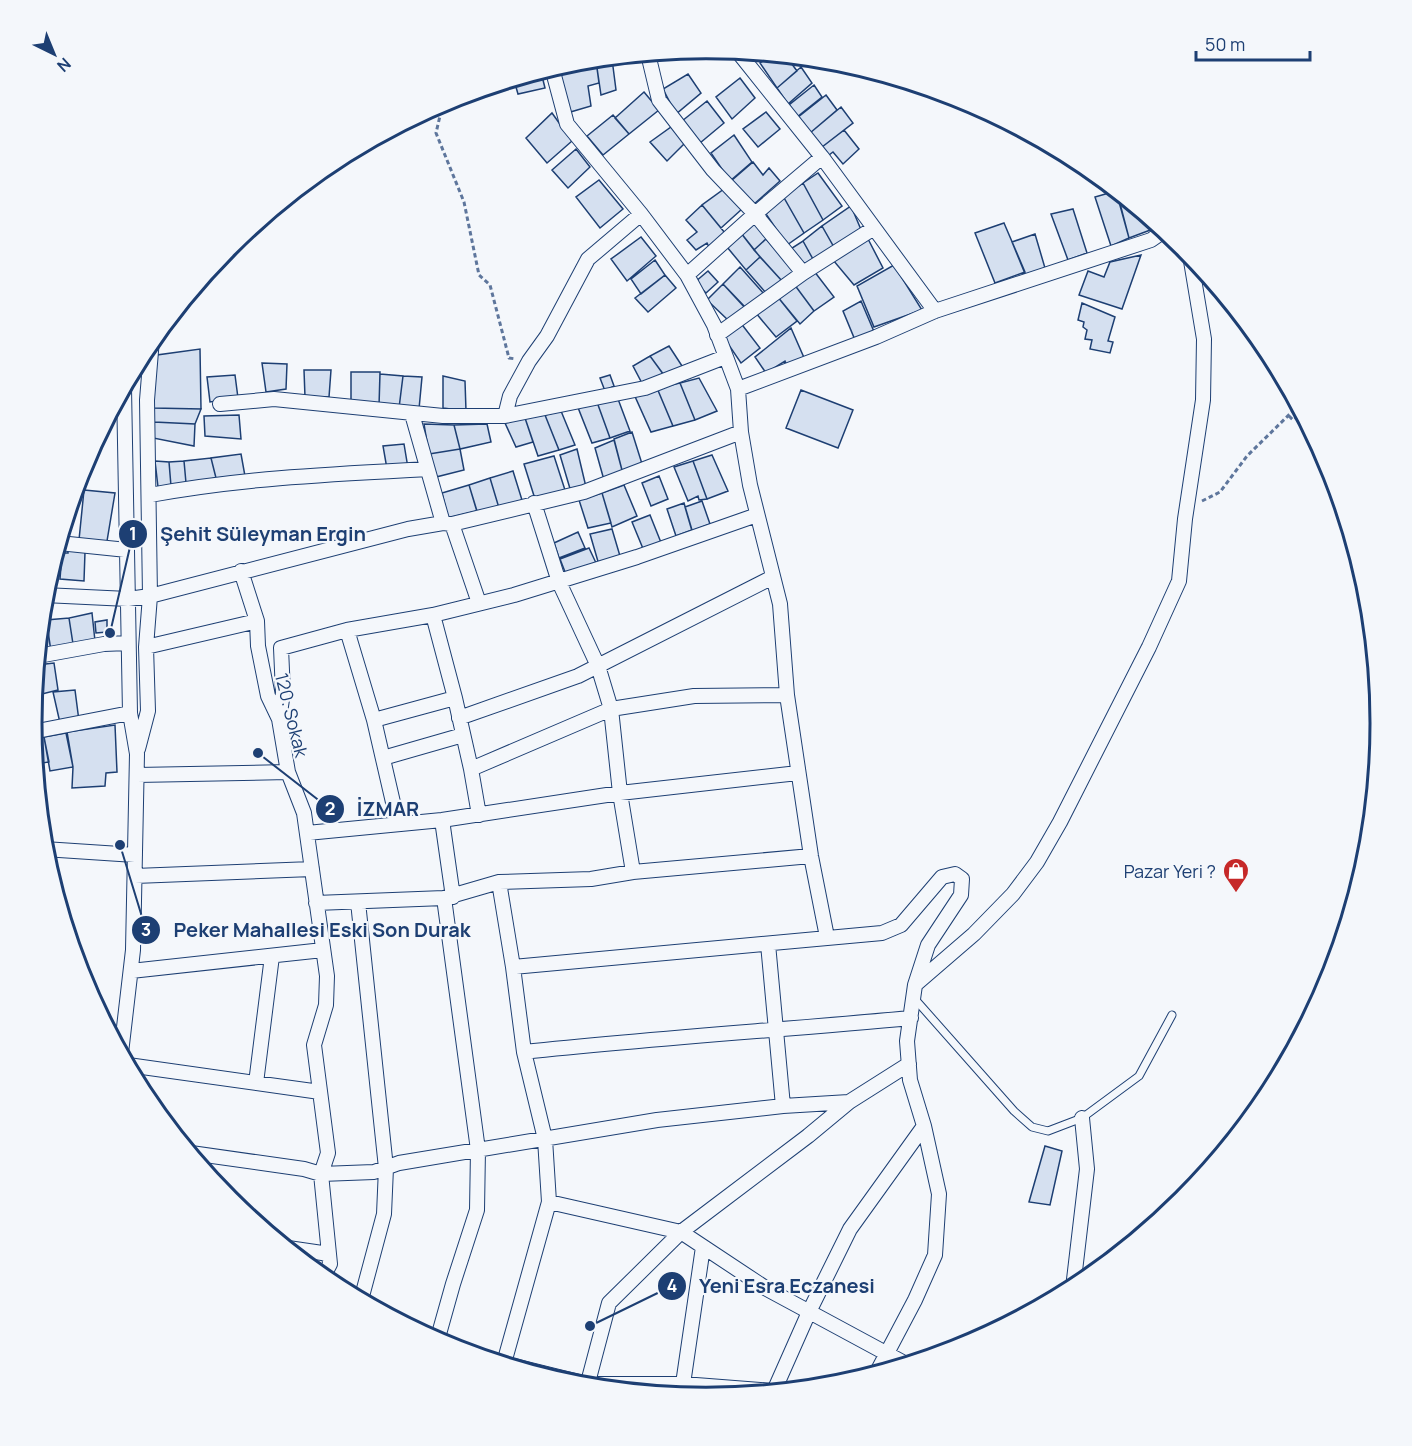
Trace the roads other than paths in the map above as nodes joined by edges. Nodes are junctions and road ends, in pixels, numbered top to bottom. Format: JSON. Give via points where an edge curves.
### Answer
{"nodes":[{"id":1,"x":744,"y":60,"type":"edge"},
{"id":2,"x":650,"y":62,"type":"edge"},
{"id":3,"x":554,"y":77,"type":"edge"},
{"id":4,"x":822,"y":157,"type":"junction"},
{"id":5,"x":641,"y":214,"type":"junction"},
{"id":6,"x":755,"y":214,"type":"junction"},
{"id":7,"x":874,"y":228,"type":"junction"},
{"id":8,"x":1157,"y":236,"type":"edge"},
{"id":9,"x":1193,"y":271,"type":"edge"},
{"id":10,"x":803,"y":273,"type":"junction"},
{"id":11,"x":687,"y":275,"type":"junction"},
{"id":12,"x":935,"y":311,"type":"junction"},
{"id":13,"x":717,"y":335,"type":"junction"},
{"id":14,"x":725,"y":357,"type":"junction"},
{"id":15,"x":150,"y":360,"type":"edge"},
{"id":16,"x":738,"y":389,"type":"junction"},
{"id":17,"x":124,"y":403,"type":"edge"},
{"id":18,"x":220,"y":404,"type":"dead end"},
{"id":19,"x":412,"y":414,"type":"junction"},
{"id":20,"x":505,"y":416,"type":"junction"},
{"id":21,"x":741,"y":432,"type":"junction"},
{"id":22,"x":427,"y":469,"type":"junction"},
{"id":23,"x":150,"y":495,"type":"junction"},
{"id":24,"x":534,"y":503,"type":"junction"},
{"id":25,"x":757,"y":515,"type":"junction"},
{"id":26,"x":447,"y":524,"type":"junction"},
{"id":27,"x":67,"y":544,"type":"edge"},
{"id":28,"x":127,"y":550,"type":"junction"},
{"id":29,"x":241,"y":571,"type":"junction"},
{"id":30,"x":773,"y":577,"type":"junction"},
{"id":31,"x":559,"y":582,"type":"junction"},
{"id":32,"x":55,"y":596,"type":"edge"},
{"id":33,"x":150,"y":596,"type":"junction"},
{"id":34,"x":128,"y":599,"type":"junction"},
{"id":35,"x":479,"y":603,"type":"junction"},
{"id":36,"x":433,"y":615,"type":"junction"},
{"id":37,"x":257,"y":621,"type":"junction"},
{"id":38,"x":347,"y":630,"type":"junction"},
{"id":39,"x":128,"y":643,"type":"junction"},
{"id":40,"x":146,"y":647,"type":"junction"},
{"id":41,"x":46,"y":655,"type":"edge"},
{"id":42,"x":598,"y":666,"type":"junction"},
{"id":43,"x":787,"y":695,"type":"junction"},
{"id":44,"x":455,"y":698,"type":"junction"},
{"id":45,"x":611,"y":709,"type":"junction"},
{"id":46,"x":130,"y":713,"type":"junction"},
{"id":47,"x":459,"y":718,"type":"junction"},
{"id":48,"x":279,"y":719,"type":"junction"},
{"id":49,"x":374,"y":720,"type":"junction"},
{"id":50,"x":42,"y":730,"type":"edge"},
{"id":51,"x":463,"y":735,"type":"junction"},
{"id":52,"x":137,"y":754,"type":"junction"},
{"id":53,"x":382,"y":758,"type":"junction"},
{"id":54,"x":471,"y":769,"type":"junction"},
{"id":55,"x":288,"y":772,"type":"junction"},
{"id":56,"x":798,"y":773,"type":"junction"},
{"id":57,"x":137,"y":775,"type":"junction"},
{"id":58,"x":620,"y":793,"type":"junction"},
{"id":59,"x":479,"y":815,"type":"junction"},
{"id":60,"x":442,"y":820,"type":"junction"},
{"id":61,"x":398,"y":824,"type":"junction"},
{"id":62,"x":307,"y":833,"type":"junction"},
{"id":63,"x":54,"y":850,"type":"edge"},
{"id":64,"x":135,"y":855,"type":"junction"},
{"id":65,"x":811,"y":856,"type":"junction"},
{"id":66,"x":312,"y":869,"type":"junction"},
{"id":67,"x":633,"y":872,"type":"junction"},
{"id":68,"x":135,"y":876,"type":"junction"},
{"id":69,"x":499,"y":882,"type":"junction"},
{"id":70,"x":449,"y":897,"type":"junction"},
{"id":71,"x":316,"y":903,"type":"junction"},
{"id":72,"x":358,"y":903,"type":"junction"},
{"id":73,"x":827,"y":937,"type":"junction"},
{"id":74,"x":768,"y":944,"type":"junction"},
{"id":75,"x":323,"y":950,"type":"junction"},
{"id":76,"x":272,"y":956,"type":"junction"},
{"id":77,"x":513,"y":967,"type":"junction"},
{"id":78,"x":131,"y":971,"type":"junction"},
{"id":79,"x":914,"y":991,"type":"junction"},
{"id":80,"x":1173,"y":1015,"type":"dead end"},
{"id":81,"x":911,"y":1018,"type":"junction"},
{"id":82,"x":776,"y":1030,"type":"junction"},
{"id":83,"x":123,"y":1040,"type":"edge"},
{"id":84,"x":524,"y":1052,"type":"junction"},
{"id":85,"x":909,"y":1064,"type":"junction"},
{"id":86,"x":138,"y":1066,"type":"edge"},
{"id":87,"x":256,"y":1083,"type":"junction"},
{"id":88,"x":320,"y":1092,"type":"junction"},
{"id":89,"x":849,"y":1102,"type":"junction"},
{"id":90,"x":783,"y":1106,"type":"junction"},
{"id":91,"x":1082,"y":1118,"type":"junction"},
{"id":92,"x":924,"y":1126,"type":"junction"},
{"id":93,"x":545,"y":1139,"type":"junction"},
{"id":94,"x":478,"y":1150,"type":"junction"},
{"id":95,"x":206,"y":1160,"type":"edge"},
{"id":96,"x":386,"y":1167,"type":"junction"},
{"id":97,"x":321,"y":1174,"type":"junction"},
{"id":98,"x":549,"y":1202,"type":"junction"},
{"id":99,"x":681,"y":1232,"type":"junction"},
{"id":100,"x":703,"y":1247,"type":"junction"},
{"id":101,"x":302,"y":1250,"type":"edge"},
{"id":102,"x":329,"y":1254,"type":"junction"},
{"id":103,"x":328,"y":1269,"type":"edge"},
{"id":104,"x":1074,"y":1275,"type":"edge"},
{"id":105,"x":363,"y":1291,"type":"edge"},
{"id":106,"x":809,"y":1312,"type":"junction"},
{"id":107,"x":440,"y":1331,"type":"edge"},
{"id":108,"x":887,"y":1354,"type":"junction"},
{"id":109,"x":505,"y":1356,"type":"edge"},
{"id":110,"x":896,"y":1359,"type":"edge"},
{"id":111,"x":882,"y":1363,"type":"edge"},
{"id":112,"x":589,"y":1376,"type":"edge"},
{"id":113,"x":778,"y":1383,"type":"edge"},
{"id":114,"x":649,"y":1384,"type":"edge"},
{"id":115,"x":683,"y":1384,"type":"junction"},
{"id":116,"x":718,"y":1387,"type":"edge"}],
"edges":[{"from":1,"to":4,"type":"street"},
{"from":2,"to":6,"type":"street","via":[[659,100],[713,171]]},
{"from":3,"to":5,"type":"street","via":[[567,124]]},
{"from":4,"to":6,"type":"street"},
{"from":4,"to":7,"type":"street"},
{"from":5,"to":11,"type":"street"},
{"from":5,"to":20,"type":"street","via":[[588,259],[510,396]]},
{"from":6,"to":10,"type":"street"},
{"from":6,"to":11,"type":"street"},
{"from":7,"to":10,"type":"street"},
{"from":7,"to":12,"type":"street"},
{"from":8,"to":12,"type":"street"},
{"from":9,"to":79,"type":"street","via":[[1204,339],[1203,400],[1179,581],[1037,862],[1013,894]]},
{"from":10,"to":13,"type":"street"},
{"from":11,"to":13,"type":"street"},
{"from":12,"to":16,"type":"street"},
{"from":13,"to":14,"type":"street"},
{"from":14,"to":16,"type":"street"},
{"from":14,"to":20,"type":"street","via":[[645,388]]},
{"from":15,"to":23,"type":"street","via":[[147,400]]},
{"from":16,"to":21,"type":"street"},
{"from":17,"to":28,"type":"street"},
{"from":18,"to":19,"type":"street","via":[[274,399]]},
{"from":19,"to":20,"type":"street"},
{"from":19,"to":22,"type":"street"},
{"from":21,"to":24,"type":"street","via":[[584,492]]},
{"from":21,"to":25,"type":"street"},
{"from":22,"to":23,"type":"street","via":[[277,477]]},
{"from":22,"to":26,"type":"street"},
{"from":23,"to":33,"type":"street"},
{"from":24,"to":26,"type":"street"},
{"from":24,"to":31,"type":"street"},
{"from":25,"to":30,"type":"street"},
{"from":25,"to":31,"type":"street"},
{"from":26,"to":29,"type":"street","via":[[408,529]]},
{"from":26,"to":35,"type":"street"},
{"from":27,"to":28,"type":"street"},
{"from":28,"to":34,"type":"street"},
{"from":29,"to":33,"type":"street"},
{"from":29,"to":37,"type":"street","name":"120. Sokak"},
{"from":30,"to":42,"type":"street"},
{"from":30,"to":43,"type":"street","via":[[780,604]]},
{"from":31,"to":35,"type":"street"},
{"from":31,"to":42,"type":"street"},
{"from":32,"to":34,"type":"street"},
{"from":33,"to":34,"type":"street"},
{"from":33,"to":40,"type":"street"},
{"from":34,"to":39,"type":"street"},
{"from":35,"to":36,"type":"street"},
{"from":36,"to":38,"type":"street"},
{"from":36,"to":44,"type":"street"},
{"from":37,"to":40,"type":"street"},
{"from":37,"to":48,"type":"street","name":"120. Sokak","via":[[268,696]]},
{"from":38,"to":48,"type":"street","via":[[281,648],[283,693]]},
{"from":38,"to":49,"type":"street"},
{"from":39,"to":41,"type":"street"},
{"from":39,"to":46,"type":"street"},
{"from":40,"to":52,"type":"street","via":[[148,711]]},
{"from":42,"to":45,"type":"street"},
{"from":42,"to":47,"type":"street"},
{"from":43,"to":45,"type":"street","via":[[694,696]]},
{"from":43,"to":56,"type":"street"},
{"from":44,"to":47,"type":"street"},
{"from":44,"to":49,"type":"street"},
{"from":45,"to":54,"type":"street"},
{"from":45,"to":58,"type":"street"},
{"from":46,"to":50,"type":"street"},
{"from":46,"to":52,"type":"street"},
{"from":47,"to":51,"type":"street"},
{"from":48,"to":55,"type":"street","name":"120. Sokak"},
{"from":49,"to":53,"type":"street"},
{"from":51,"to":53,"type":"street"},
{"from":51,"to":54,"type":"street"},
{"from":52,"to":57,"type":"street"},
{"from":53,"to":61,"type":"street"},
{"from":54,"to":59,"type":"street"},
{"from":55,"to":57,"type":"street"},
{"from":55,"to":62,"type":"street","name":"120. Sokak","via":[[304,813]]},
{"from":56,"to":58,"type":"street"},
{"from":56,"to":65,"type":"street"},
{"from":57,"to":64,"type":"street"},
{"from":58,"to":59,"type":"street"},
{"from":58,"to":67,"type":"street"},
{"from":59,"to":60,"type":"street"},
{"from":60,"to":61,"type":"street"},
{"from":60,"to":70,"type":"street"},
{"from":61,"to":62,"type":"street"},
{"from":62,"to":66,"type":"street","name":"120. Sokak"},
{"from":63,"to":64,"type":"street"},
{"from":64,"to":68,"type":"street"},
{"from":65,"to":67,"type":"street"},
{"from":65,"to":73,"type":"street"},
{"from":66,"to":68,"type":"street"},
{"from":66,"to":71,"type":"street","name":"120. Sokak"},
{"from":67,"to":69,"type":"street","via":[[591,879]]},
{"from":68,"to":78,"type":"street"},
{"from":69,"to":70,"type":"street"},
{"from":69,"to":77,"type":"street"},
{"from":70,"to":72,"type":"street"},
{"from":70,"to":94,"type":"street"},
{"from":71,"to":72,"type":"street"},
{"from":71,"to":75,"type":"street","name":"120. Sokak"},
{"from":72,"to":96,"type":"street"},
{"from":73,"to":74,"type":"street"},
{"from":73,"to":79,"type":"street","via":[[882,933],[901,925],[942,877],[955,874],[962,879],[961,895],[928,945]]},
{"from":74,"to":77,"type":"street"},
{"from":74,"to":82,"type":"street"},
{"from":75,"to":76,"type":"street"},
{"from":75,"to":88,"type":"street","name":"120. Sokak","via":[[326,1005],[314,1045]]},
{"from":76,"to":78,"type":"street"},
{"from":76,"to":87,"type":"street"},
{"from":77,"to":84,"type":"street"},
{"from":78,"to":83,"type":"street"},
{"from":79,"to":81,"type":"street"},
{"from":79,"to":91,"type":"lane","via":[[1014,1111],[1032,1127],[1048,1131]]},
{"from":80,"to":91,"type":"lane","via":[[1138,1076]]},
{"from":81,"to":82,"type":"street"},
{"from":81,"to":85,"type":"street"},
{"from":82,"to":84,"type":"street"},
{"from":82,"to":90,"type":"street"},
{"from":84,"to":93,"type":"street"},
{"from":85,"to":89,"type":"street"},
{"from":85,"to":92,"type":"street"},
{"from":86,"to":87,"type":"street"},
{"from":87,"to":88,"type":"street"},
{"from":88,"to":97,"type":"street","name":"120. Sokak","via":[[328,1153]]},
{"from":89,"to":90,"type":"street"},
{"from":89,"to":99,"type":"street"},
{"from":90,"to":93,"type":"street","via":[[657,1120]]},
{"from":91,"to":104,"type":"street","via":[[1087,1169]]},
{"from":92,"to":106,"type":"street","via":[[850,1229]]},
{"from":92,"to":108,"type":"street","via":[[939,1194],[935,1255]]},
{"from":93,"to":94,"type":"street"},
{"from":93,"to":98,"type":"street"},
{"from":94,"to":96,"type":"street"},
{"from":94,"to":107,"type":"street","via":[[477,1210]]},
{"from":95,"to":97,"type":"street"},
{"from":96,"to":97,"type":"street","via":[[374,1172]]},
{"from":96,"to":105,"type":"street","via":[[384,1214]]},
{"from":97,"to":102,"type":"street","name":"120. Sokak"},
{"from":98,"to":99,"type":"street"},
{"from":98,"to":109,"type":"street"},
{"from":99,"to":100,"type":"street"},
{"from":99,"to":112,"type":"street","via":[[609,1304]]},
{"from":100,"to":106,"type":"street"},
{"from":100,"to":115,"type":"street"},
{"from":101,"to":102,"type":"street"},
{"from":102,"to":103,"type":"street","name":"120. Sokak"},
{"from":106,"to":108,"type":"street"},
{"from":106,"to":113,"type":"street"},
{"from":108,"to":110,"type":"street"},
{"from":108,"to":111,"type":"street"},
{"from":114,"to":115,"type":"street"},
{"from":115,"to":116,"type":"street"}]}
